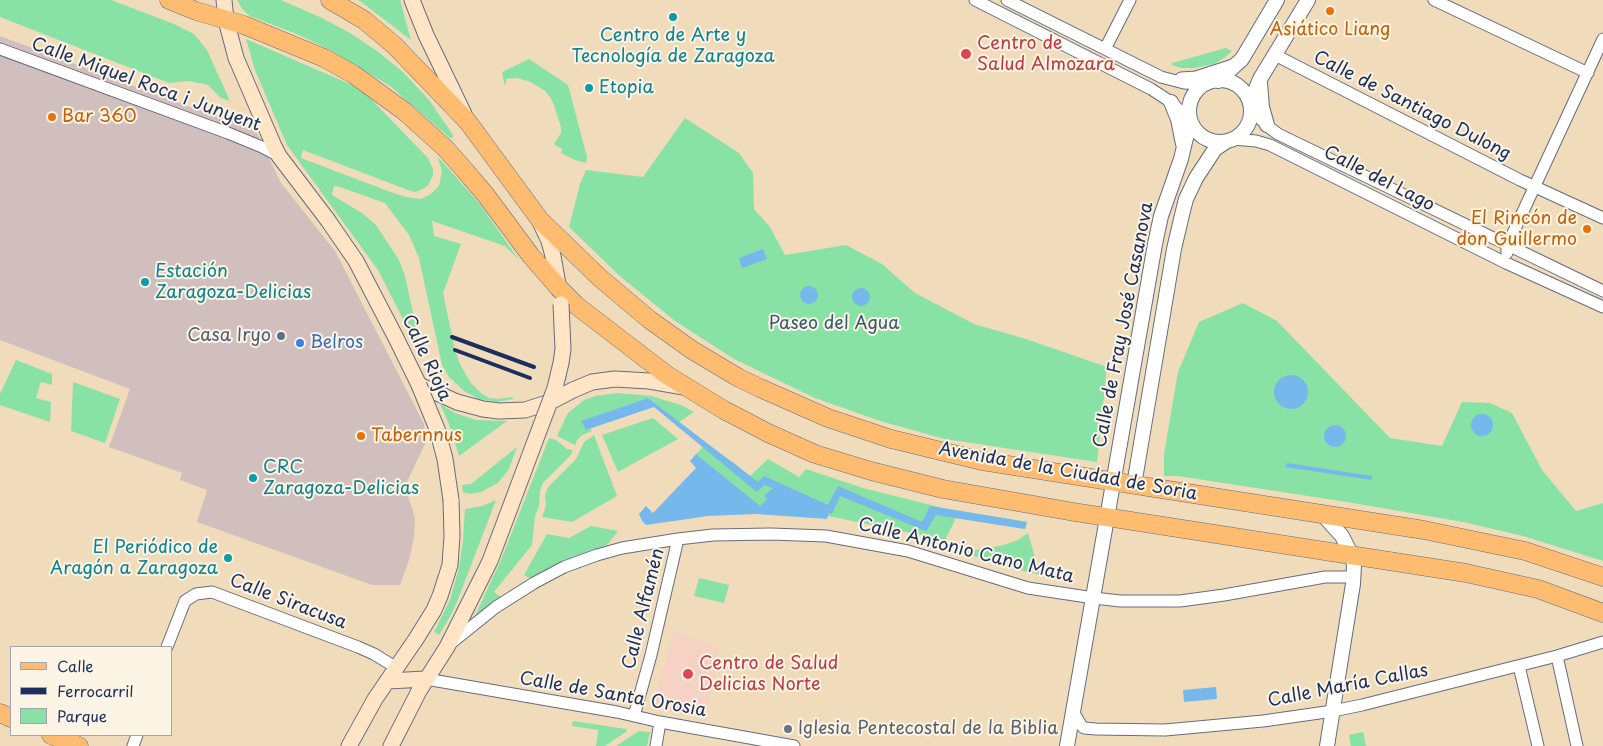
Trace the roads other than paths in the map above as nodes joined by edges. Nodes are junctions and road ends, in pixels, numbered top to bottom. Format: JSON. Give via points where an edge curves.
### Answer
{"nodes":[{"id":1,"x":169,"y":0,"type":"edge"},
{"id":2,"x":224,"y":0,"type":"edge"},
{"id":3,"x":330,"y":0,"type":"edge"},
{"id":4,"x":412,"y":0,"type":"edge"},
{"id":5,"x":974,"y":0,"type":"edge"},
{"id":6,"x":1008,"y":0,"type":"edge"},
{"id":7,"x":1130,"y":0,"type":"edge"},
{"id":8,"x":1277,"y":0,"type":"edge"},
{"id":9,"x":1308,"y":0,"type":"edge"},
{"id":10,"x":1434,"y":0,"type":"edge"},
{"id":11,"x":226,"y":20,"type":"junction"},
{"id":12,"x":1603,"y":39,"type":"edge"},
{"id":13,"x":0,"y":49,"type":"edge"},
{"id":14,"x":1105,"y":49,"type":"junction"},
{"id":15,"x":1275,"y":55,"type":"junction"},
{"id":16,"x":1237,"y":64,"type":"junction"},
{"id":17,"x":1588,"y":73,"type":"junction"},
{"id":18,"x":1168,"y":80,"type":"junction"},
{"id":19,"x":1260,"y":80,"type":"junction"},
{"id":20,"x":1211,"y":82,"type":"junction"},
{"id":21,"x":1170,"y":102,"type":"junction"},
{"id":22,"x":1250,"y":106,"type":"junction"},
{"id":23,"x":1190,"y":121,"type":"junction"},
{"id":24,"x":468,"y":122,"type":"junction"},
{"id":25,"x":1267,"y":125,"type":"junction"},
{"id":26,"x":1230,"y":140,"type":"junction"},
{"id":27,"x":1184,"y":148,"type":"junction"},
{"id":28,"x":279,"y":156,"type":"junction"},
{"id":29,"x":1534,"y":187,"type":"junction"},
{"id":30,"x":1603,"y":218,"type":"edge"},
{"id":31,"x":540,"y":220,"type":"junction"},
{"id":32,"x":1507,"y":246,"type":"junction"},
{"id":33,"x":1506,"y":262,"type":"junction"},
{"id":34,"x":1603,"y":291,"type":"edge"},
{"id":35,"x":560,"y":296,"type":"junction"},
{"id":36,"x":1603,"y":307,"type":"edge"},
{"id":37,"x":419,"y":385,"type":"junction"},
{"id":38,"x":685,"y":387,"type":"junction"},
{"id":39,"x":550,"y":402,"type":"junction"},
{"id":40,"x":1113,"y":481,"type":"junction"},
{"id":41,"x":1134,"y":484,"type":"junction"},
{"id":42,"x":1323,"y":515,"type":"junction"},
{"id":43,"x":1108,"y":516,"type":"junction"},
{"id":44,"x":678,"y":538,"type":"junction"},
{"id":45,"x":1352,"y":556,"type":"junction"},
{"id":46,"x":1354,"y":577,"type":"junction"},
{"id":47,"x":1603,"y":577,"type":"edge"},
{"id":48,"x":1094,"y":598,"type":"junction"},
{"id":49,"x":1603,"y":613,"type":"edge"},
{"id":50,"x":1603,"y":642,"type":"edge"},
{"id":51,"x":167,"y":646,"type":"edge"},
{"id":52,"x":447,"y":646,"type":"junction"},
{"id":53,"x":1558,"y":656,"type":"junction"},
{"id":54,"x":1519,"y":666,"type":"junction"},
{"id":55,"x":396,"y":667,"type":"junction"},
{"id":56,"x":386,"y":680,"type":"junction"},
{"id":57,"x":426,"y":680,"type":"junction"},
{"id":58,"x":1333,"y":710,"type":"junction"},
{"id":59,"x":1074,"y":713,"type":"junction"},
{"id":60,"x":634,"y":716,"type":"junction"},
{"id":61,"x":660,"y":722,"type":"junction"},
{"id":62,"x":54,"y":736,"type":"edge"},
{"id":63,"x":777,"y":744,"type":"edge"},
{"id":64,"x":79,"y":746,"type":"edge"},
{"id":65,"x":349,"y":746,"type":"edge"},
{"id":66,"x":391,"y":746,"type":"edge"},
{"id":67,"x":656,"y":746,"type":"edge"},
{"id":68,"x":794,"y":746,"type":"edge"},
{"id":69,"x":1067,"y":746,"type":"edge"},
{"id":70,"x":1327,"y":746,"type":"edge"},
{"id":71,"x":1538,"y":746,"type":"edge"},
{"id":72,"x":1577,"y":746,"type":"edge"}],
"edges":[{"from":1,"to":11,"type":"main road","name":"Avenida de la Ciudad de Soria"},
{"from":2,"to":11,"type":"main road","name":"Calle Rioja"},
{"from":3,"to":24,"type":"main road","name":"Avenida de la Ciudad de Soria","via":[[364,20],[390,41]]},
{"from":4,"to":24,"type":"main road"},
{"from":5,"to":21,"type":"street","via":[[1151,89]]},
{"from":6,"to":14,"type":"street"},
{"from":7,"to":14,"type":"street"},
{"from":8,"to":16,"type":"street"},
{"from":9,"to":15,"type":"street"},
{"from":10,"to":17,"type":"street"},
{"from":11,"to":28,"type":"main road","name":"Calle Rioja","via":[[242,76]]},
{"from":11,"to":35,"type":"main road","name":"Avenida de la Ciudad de Soria","via":[[324,58],[404,110],[445,148],[485,194]]},
{"from":12,"to":17,"type":"street"},
{"from":13,"to":28,"type":"street","name":"Calle Miquel Roca i Junyent"},
{"from":14,"to":18,"type":"street"},
{"from":15,"to":19,"type":"street"},
{"from":15,"to":29,"type":"street","name":"Calle de Santiago Dulong"},
{"from":16,"to":18,"type":"street","via":[[1196,77]]},
{"from":16,"to":20,"type":"street"},
{"from":17,"to":29,"type":"street"},
{"from":18,"to":20,"type":"street"},
{"from":19,"to":22,"type":"street"},
{"from":19,"to":25,"type":"street"},
{"from":20,"to":22,"type":"street","via":[[1230,82],[1240,88]]},
{"from":20,"to":23,"type":"street","via":[[1196,91],[1191,100]]},
{"from":21,"to":23,"type":"street"},
{"from":21,"to":27,"type":"street","via":[[1178,119]]},
{"from":22,"to":25,"type":"street","name":"Calle del Lago"},
{"from":22,"to":26,"type":"street","via":[[1243,132]]},
{"from":23,"to":26,"type":"street","via":[[1208,140]]},
{"from":23,"to":27,"type":"street","name":"Calle de Fray José Casanova"},
{"from":24,"to":31,"type":"main road","name":"Avenida de la Ciudad de Soria"},
{"from":25,"to":32,"type":"street","name":"Calle del Lago","via":[[1278,134]]},
{"from":26,"to":33,"type":"street","name":"Calle del Lago","via":[[1256,140],[1270,145]]},
{"from":26,"to":41,"type":"street","name":"Calle de Fray José Casanova","via":[[1216,149],[1186,199],[1172,256]]},
{"from":27,"to":40,"type":"street","name":"Calle de Fray José Casanova","via":[[1155,244]]},
{"from":28,"to":37,"type":"main road","name":"Calle Rioja","bridge":true,"via":[[356,261]]},
{"from":29,"to":30,"type":"street","name":"Calle de Santiago Dulong"},
{"from":29,"to":32,"type":"street"},
{"from":31,"to":35,"type":"main road","via":[[551,248]]},
{"from":31,"to":40,"type":"main road","name":"Avenida de la Ciudad de Soria","via":[[600,278],[650,320],[739,378],[828,418],[891,439],[982,461]]},
{"from":32,"to":33,"type":"street"},
{"from":32,"to":34,"type":"street","name":"Calle del Lago"},
{"from":33,"to":36,"type":"street","name":"Calle del Lago"},
{"from":35,"to":38,"type":"main road","name":"Avenida de la Ciudad de Soria"},
{"from":35,"to":39,"type":"main road","bridge":true,"via":[[563,349]]},
{"from":37,"to":39,"type":"main road","name":"Avenida de la Ciudad de Soria","via":[[457,402],[491,410],[525,410]]},
{"from":37,"to":55,"type":"main road","name":"Calle Rioja","bridge":true,"via":[[445,459],[451,500],[450,565],[434,610]]},
{"from":38,"to":39,"type":"main road","name":"Avenida de la Ciudad de Soria","bridge":true,"via":[[649,381],[602,380]]},
{"from":38,"to":43,"type":"main road","name":"Avenida de la Ciudad de Soria","via":[[768,434],[815,454],[942,489]]},
{"from":39,"to":52,"type":"main road","bridge":true,"via":[[490,561]]},
{"from":40,"to":41,"type":"main road","name":"Avenida de la Ciudad de Soria"},
{"from":40,"to":43,"type":"street","name":"Calle de Fray José Casanova"},
{"from":41,"to":42,"type":"main road","name":"Avenida de la Ciudad de Soria"},
{"from":42,"to":45,"type":"street","via":[[1342,536]]},
{"from":42,"to":47,"type":"main road","name":"Avenida de la Ciudad de Soria","via":[[1424,530],[1525,551]]},
{"from":43,"to":45,"type":"main road","name":"Avenida de la Ciudad de Soria"},
{"from":43,"to":48,"type":"street","name":"Calle de Fray José Casanova"},
{"from":44,"to":48,"type":"street","name":"Calle Antonio Cano Mata","via":[[744,534],[826,536],[908,551],[1028,588]]},
{"from":44,"to":52,"type":"street","name":"Calle Antonio Cano Mata","via":[[607,552],[564,567],[496,607]]},
{"from":44,"to":60,"type":"street","name":"Calle Alfamén"},
{"from":45,"to":46,"type":"street"},
{"from":45,"to":49,"type":"main road","name":"Avenida de la Ciudad de Soria","via":[[1505,581],[1538,589]]},
{"from":46,"to":48,"type":"street","name":"Calle Antonio Cano Mata","via":[[1326,577],[1180,601]]},
{"from":46,"to":58,"type":"street"},
{"from":48,"to":59,"type":"street","name":"Calle de Fray José Casanova"},
{"from":50,"to":53,"type":"street","name":"Calle María Callas"},
{"from":51,"to":55,"type":"street","name":"Calle Siracusa","via":[[185,601],[196,594],[212,592],[358,647]]},
{"from":52,"to":57,"type":"main road"},
{"from":53,"to":54,"type":"street","name":"Calle María Callas"},
{"from":53,"to":72,"type":"street"},
{"from":54,"to":58,"type":"street","name":"Calle María Callas"},
{"from":54,"to":71,"type":"street"},
{"from":55,"to":56,"type":"main road","name":"Calle Rioja"},
{"from":56,"to":57,"type":"main road"},
{"from":56,"to":65,"type":"main road","name":"Calle Rioja"},
{"from":57,"to":60,"type":"street","name":"Calle de Santa Orosia"},
{"from":57,"to":66,"type":"main road"},
{"from":58,"to":59,"type":"street","name":"Calle María Callas","via":[[1248,723],[1156,730],[1090,729],[1081,725]]},
{"from":58,"to":70,"type":"street"},
{"from":59,"to":69,"type":"street","name":"Calle de Fray José Casanova"},
{"from":60,"to":61,"type":"street","name":"Calle de Santa Orosia"},
{"from":61,"to":63,"type":"street","name":"Calle de Santa Orosia"},
{"from":61,"to":67,"type":"street"},
{"from":62,"to":64,"type":"main road"},
{"from":63,"to":68,"type":"street","name":"Calle de Santa Orosia"}]}
